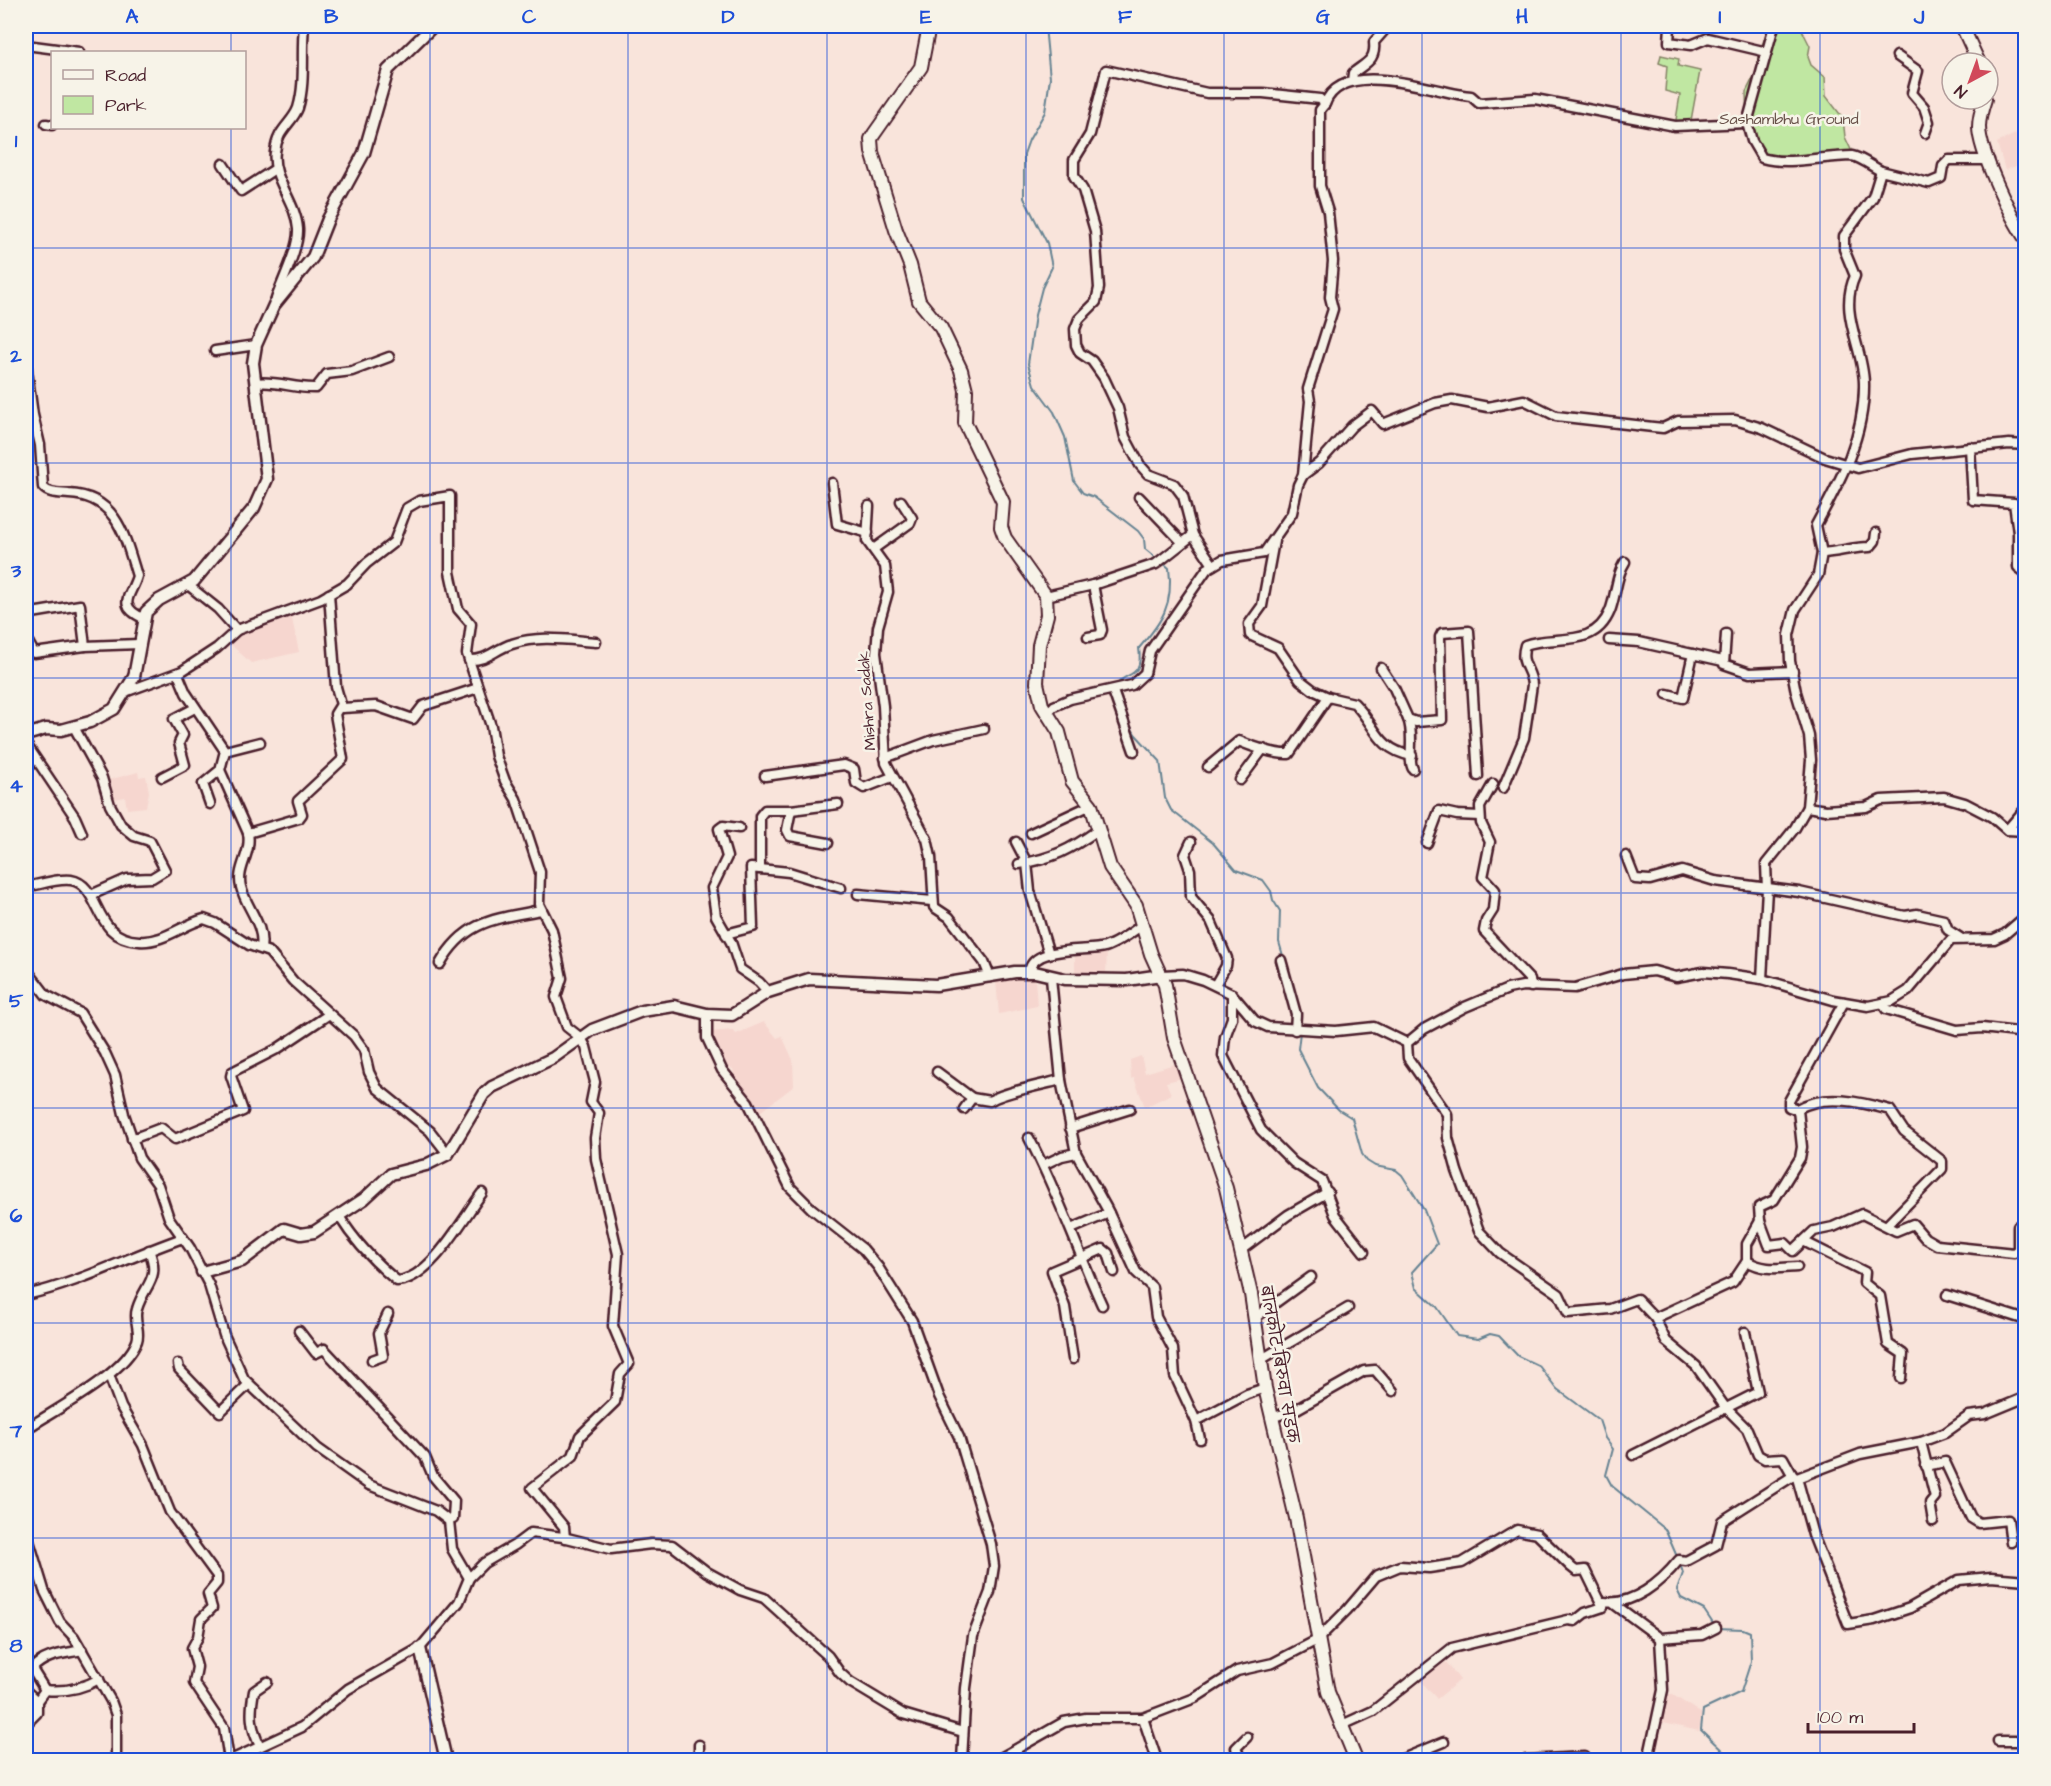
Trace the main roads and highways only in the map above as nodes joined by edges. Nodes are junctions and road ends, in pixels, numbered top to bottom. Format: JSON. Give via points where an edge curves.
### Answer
{"nodes":[{"id":1,"x":929,"y":26,"type":"edge"},
{"id":2,"x":1962,"y":26,"type":"edge"},
{"id":3,"x":1973,"y":51,"type":"edge"},
{"id":4,"x":1982,"y":111,"type":"edge"},
{"id":5,"x":2025,"y":238,"type":"edge"},
{"id":6,"x":1356,"y":1761,"type":"edge"}],
"edges":[{"from":1,"to":6,"type":"main road","name":"बालकोट-बिरुवा सडक","via":[[921,67],[871,139],[872,152],[919,301],[945,335],[964,381],[965,423],[1003,502],[1001,527],[1005,538],[1046,596],[1037,683],[1042,705],[1062,739],[1072,780],[1091,805],[1110,867],[1130,894],[1165,984],[1174,1038],[1219,1166],[1241,1250],[1256,1317],[1265,1388],[1296,1518],[1328,1692]]},
{"from":2,"to":3,"type":"main road"},
{"from":4,"to":5,"type":"main road","via":[[1979,129],[1989,160]]}]}
